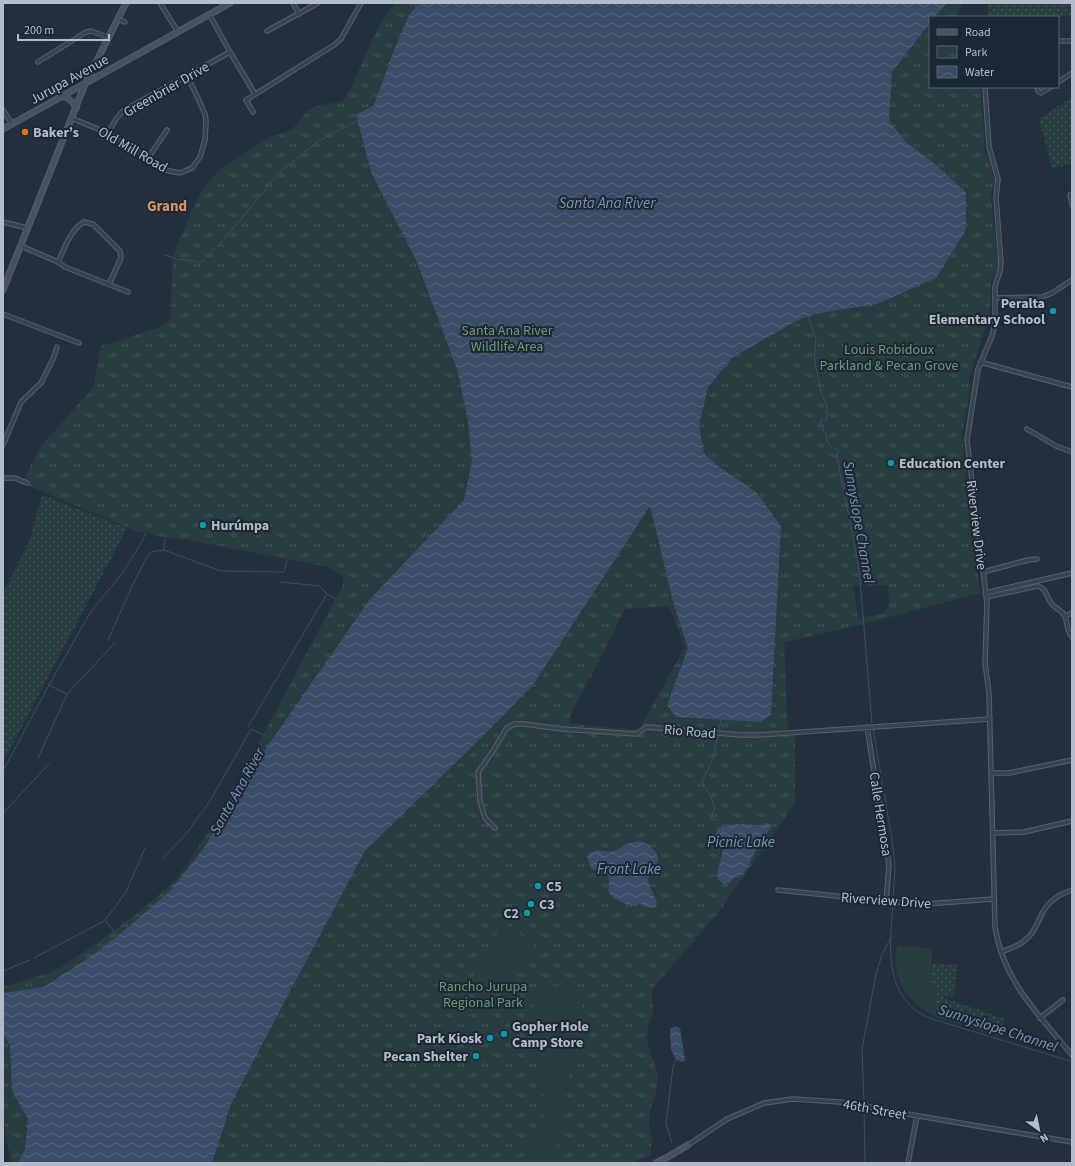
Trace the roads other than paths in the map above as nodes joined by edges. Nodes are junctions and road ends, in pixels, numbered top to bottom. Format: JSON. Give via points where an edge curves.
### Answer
{"nodes":[{"id":1,"x":126,"y":3,"type":"edge"},
{"id":2,"x":160,"y":3,"type":"edge"},
{"id":3,"x":230,"y":3,"type":"edge"},
{"id":4,"x":293,"y":3,"type":"edge"},
{"id":5,"x":318,"y":3,"type":"edge"},
{"id":6,"x":361,"y":3,"type":"edge"},
{"id":7,"x":209,"y":14,"type":"junction"},
{"id":8,"x":298,"y":14,"type":"junction"},
{"id":9,"x":118,"y":19,"type":"junction"},
{"id":10,"x":125,"y":22,"type":"dead end"},
{"id":11,"x":267,"y":31,"type":"dead end"},
{"id":12,"x":178,"y":32,"type":"junction"},
{"id":13,"x":108,"y":37,"type":"junction"},
{"id":14,"x":1059,"y":41,"type":"edge"},
{"id":15,"x":1072,"y":41,"type":"edge"},
{"id":16,"x":230,"y":52,"type":"junction"},
{"id":17,"x":38,"y":62,"type":"dead end"},
{"id":18,"x":95,"y":63,"type":"junction"},
{"id":19,"x":105,"y":72,"type":"junction"},
{"id":20,"x":1072,"y":73,"type":"edge"},
{"id":21,"x":187,"y":76,"type":"junction"},
{"id":22,"x":1059,"y":81,"type":"edge"},
{"id":23,"x":85,"y":84,"type":"junction"},
{"id":24,"x":985,"y":88,"type":"edge"},
{"id":25,"x":1037,"y":88,"type":"edge"},
{"id":26,"x":1049,"y":88,"type":"edge"},
{"id":27,"x":255,"y":94,"type":"junction"},
{"id":28,"x":62,"y":96,"type":"junction"},
{"id":29,"x":76,"y":108,"type":"junction"},
{"id":30,"x":3,"y":110,"type":"edge"},
{"id":31,"x":253,"y":112,"type":"dead end"},
{"id":32,"x":71,"y":118,"type":"junction"},
{"id":33,"x":12,"y":124,"type":"junction"},
{"id":34,"x":3,"y":129,"type":"edge"},
{"id":35,"x":167,"y":130,"type":"dead end"},
{"id":36,"x":108,"y":133,"type":"junction"},
{"id":37,"x":148,"y":158,"type":"junction"},
{"id":38,"x":1071,"y":194,"type":"edge"},
{"id":39,"x":1072,"y":205,"type":"edge"},
{"id":40,"x":3,"y":222,"type":"edge"},
{"id":41,"x":27,"y":228,"type":"junction"},
{"id":42,"x":21,"y":246,"type":"junction"},
{"id":43,"x":58,"y":262,"type":"junction"},
{"id":44,"x":1072,"y":280,"type":"edge"},
{"id":45,"x":109,"y":284,"type":"junction"},
{"id":46,"x":3,"y":290,"type":"edge"},
{"id":47,"x":128,"y":292,"type":"dead end"},
{"id":48,"x":995,"y":298,"type":"junction"},
{"id":49,"x":3,"y":314,"type":"edge"},
{"id":50,"x":79,"y":343,"type":"dead end"},
{"id":51,"x":57,"y":346,"type":"dead end"},
{"id":52,"x":980,"y":362,"type":"junction"},
{"id":53,"x":1072,"y":387,"type":"edge"},
{"id":54,"x":1027,"y":429,"type":"dead end"},
{"id":55,"x":3,"y":445,"type":"edge"},
{"id":56,"x":1072,"y":452,"type":"edge"},
{"id":57,"x":969,"y":463,"type":"junction"},
{"id":58,"x":938,"y":466,"type":"dead end"},
{"id":59,"x":3,"y":478,"type":"edge"},
{"id":60,"x":26,"y":484,"type":"dead end"},
{"id":61,"x":1036,"y":559,"type":"dead end"},
{"id":62,"x":983,"y":572,"type":"junction"},
{"id":63,"x":1072,"y":573,"type":"edge"},
{"id":64,"x":1039,"y":584,"type":"junction"},
{"id":65,"x":986,"y":595,"type":"junction"},
{"id":66,"x":1072,"y":613,"type":"edge"},
{"id":67,"x":1065,"y":616,"type":"junction"},
{"id":68,"x":1072,"y":637,"type":"edge"},
{"id":69,"x":990,"y":719,"type":"junction"},
{"id":70,"x":871,"y":727,"type":"junction"},
{"id":71,"x":1072,"y":760,"type":"edge"},
{"id":72,"x":992,"y":773,"type":"junction"},
{"id":73,"x":1072,"y":821,"type":"edge"},
{"id":74,"x":495,"y":828,"type":"dead end"},
{"id":75,"x":993,"y":833,"type":"junction"},
{"id":76,"x":778,"y":890,"type":"dead end"},
{"id":77,"x":1072,"y":890,"type":"edge"},
{"id":78,"x":994,"y":899,"type":"junction"},
{"id":79,"x":886,"y":902,"type":"junction"},
{"id":80,"x":1001,"y":952,"type":"junction"},
{"id":81,"x":1062,"y":1000,"type":"dead end"},
{"id":82,"x":1040,"y":1018,"type":"junction"},
{"id":83,"x":1070,"y":1049,"type":"edge"},
{"id":84,"x":1072,"y":1055,"type":"edge"},
{"id":85,"x":917,"y":1116,"type":"junction"},
{"id":86,"x":1072,"y":1142,"type":"edge"},
{"id":87,"x":688,"y":1144,"type":"joint"},
{"id":88,"x":656,"y":1163,"type":"edge"},
{"id":89,"x":908,"y":1163,"type":"edge"}],
"edges":[{"from":1,"to":9,"type":"main road"},
{"from":2,"to":12,"type":"street"},
{"from":3,"to":7,"type":"main road","name":"Jurupa Avenue"},
{"from":4,"to":8,"type":"street"},
{"from":5,"to":8,"type":"street"},
{"from":6,"to":27,"type":"street","via":[[341,39],[334,46]]},
{"from":7,"to":12,"type":"main road","name":"Jurupa Avenue"},
{"from":7,"to":16,"type":"street"},
{"from":8,"to":11,"type":"street"},
{"from":9,"to":10,"type":"street"},
{"from":9,"to":13,"type":"main road"},
{"from":12,"to":19,"type":"main road","name":"Jurupa Avenue"},
{"from":13,"to":17,"type":"street","via":[[91,31],[86,32]]},
{"from":13,"to":18,"type":"main road"},
{"from":14,"to":15,"type":"street"},
{"from":16,"to":21,"type":"street","name":"Greenbrier Drive"},
{"from":16,"to":27,"type":"street"},
{"from":18,"to":19,"type":"main road"},
{"from":18,"to":23,"type":"main road"},
{"from":19,"to":23,"type":"main road","name":"Jurupa Avenue"},
{"from":20,"to":22,"type":"street"},
{"from":21,"to":36,"type":"street","name":"Greenbrier Drive","via":[[123,111]]},
{"from":21,"to":37,"type":"street","name":"Old Mill Road","via":[[205,114],[205,140],[200,158],[192,168],[180,173],[164,170]]},
{"from":23,"to":28,"type":"main road","name":"Jurupa Avenue"},
{"from":23,"to":29,"type":"main road"},
{"from":24,"to":48,"type":"street","name":"Riverview Drive","via":[[989,147],[998,179],[996,198],[1001,263],[995,286]]},
{"from":25,"to":26,"type":"street","via":[[1041,92]]},
{"from":27,"to":31,"type":"street","via":[[246,100]]},
{"from":28,"to":29,"type":"main road","via":[[68,97]]},
{"from":28,"to":33,"type":"main road","name":"Jurupa Avenue"},
{"from":29,"to":32,"type":"main road"},
{"from":30,"to":33,"type":"street"},
{"from":32,"to":36,"type":"street","name":"Old Mill Road"},
{"from":32,"to":41,"type":"main road"},
{"from":33,"to":34,"type":"main road","name":"Jurupa Avenue"},
{"from":35,"to":37,"type":"street"},
{"from":36,"to":37,"type":"street","name":"Old Mill Road"},
{"from":38,"to":39,"type":"street"},
{"from":40,"to":41,"type":"street"},
{"from":41,"to":42,"type":"main road"},
{"from":42,"to":43,"type":"street"},
{"from":42,"to":46,"type":"main road"},
{"from":43,"to":45,"type":"street"},
{"from":43,"to":45,"type":"street","via":[[78,225],[84,222],[93,224],[120,251],[121,258]]},
{"from":44,"to":48,"type":"street","via":[[1042,297]]},
{"from":45,"to":47,"type":"street"},
{"from":48,"to":52,"type":"street","name":"Riverview Drive","via":[[992,336]]},
{"from":49,"to":50,"type":"street"},
{"from":51,"to":55,"type":"street","via":[[41,383],[21,402]]},
{"from":52,"to":53,"type":"street"},
{"from":52,"to":57,"type":"street","name":"Riverview Drive","via":[[967,432]]},
{"from":54,"to":56,"type":"street"},
{"from":57,"to":58,"type":"street"},
{"from":57,"to":62,"type":"street","name":"Riverview Drive"},
{"from":59,"to":60,"type":"street","via":[[14,478]]},
{"from":61,"to":62,"type":"street"},
{"from":62,"to":65,"type":"street","name":"Riverview Drive"},
{"from":63,"to":64,"type":"street"},
{"from":64,"to":65,"type":"street"},
{"from":64,"to":67,"type":"street","via":[[1051,603]]},
{"from":65,"to":69,"type":"street","name":"Riverview Drive","via":[[985,663]]},
{"from":66,"to":67,"type":"street"},
{"from":67,"to":68,"type":"street"},
{"from":69,"to":70,"type":"street","name":"Rio Road"},
{"from":69,"to":72,"type":"street","name":"Riverview Drive"},
{"from":70,"to":74,"type":"street","name":"Rio Road","via":[[742,735],[646,727],[637,734],[514,724],[506,729],[478,772],[480,801],[485,818]]},
{"from":70,"to":79,"type":"street","name":"Calle Hermosa","via":[[888,865]]},
{"from":71,"to":72,"type":"street","via":[[1009,773]]},
{"from":72,"to":75,"type":"street","name":"Riverview Drive"},
{"from":73,"to":75,"type":"street","via":[[1024,832]]},
{"from":75,"to":78,"type":"street","name":"Riverview Drive"},
{"from":76,"to":79,"type":"street","name":"Riverview Drive"},
{"from":77,"to":80,"type":"street","via":[[1057,897],[1046,907],[1032,933],[1024,941]]},
{"from":78,"to":79,"type":"street","name":"Riverview Drive","via":[[926,904]]},
{"from":78,"to":80,"type":"street","name":"Riverview Drive","via":[[995,927]]},
{"from":80,"to":82,"type":"street","name":"Riverview Drive","via":[[1012,977]]},
{"from":81,"to":82,"type":"street"},
{"from":82,"to":83,"type":"street","name":"Riverview Drive"},
{"from":83,"to":84,"type":"street","name":"Riverview Drive"},
{"from":85,"to":86,"type":"street","name":"46th Street"},
{"from":85,"to":87,"type":"street","name":"46th Street","via":[[862,1105],[793,1099],[764,1103],[727,1119]]},
{"from":85,"to":89,"type":"street"},
{"from":87,"to":88,"type":"main road"}]}
